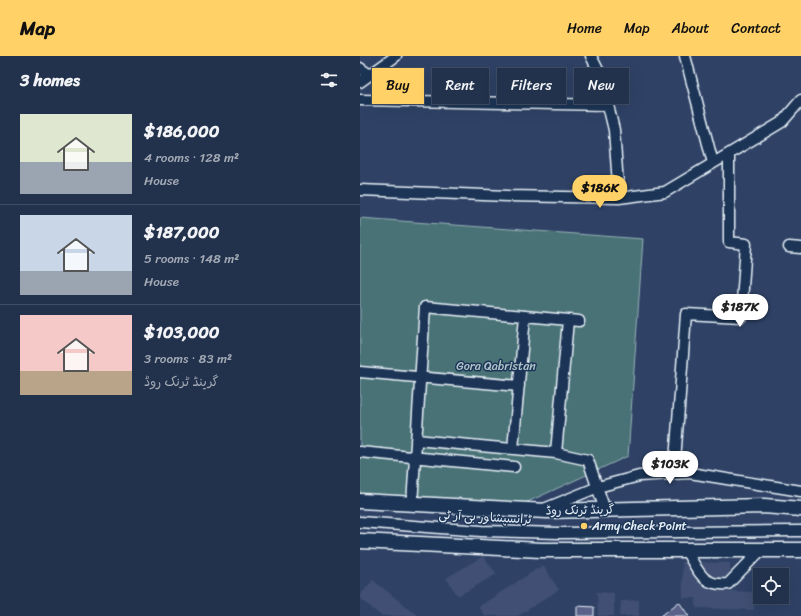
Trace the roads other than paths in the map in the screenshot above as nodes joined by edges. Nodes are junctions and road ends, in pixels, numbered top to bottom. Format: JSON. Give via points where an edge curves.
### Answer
{"nodes":[{"id":1,"x":396,"y":56,"type":"edge"},
{"id":2,"x":591,"y":56,"type":"edge"},
{"id":3,"x":685,"y":56,"type":"edge"},
{"id":4,"x":360,"y":68,"type":"edge"},
{"id":5,"x":370,"y":75,"type":"junction"},
{"id":6,"x":360,"y":82,"type":"edge"},
{"id":7,"x":360,"y":100,"type":"edge"},
{"id":8,"x":801,"y":100,"type":"edge"},
{"id":9,"x":608,"y":105,"type":"junction"},
{"id":10,"x":729,"y":154,"type":"junction"},
{"id":11,"x":713,"y":163,"type":"junction"},
{"id":12,"x":360,"y":190,"type":"edge"},
{"id":13,"x":619,"y":198,"type":"junction"},
{"id":14,"x":789,"y":247,"type":"dead end"},
{"id":15,"x":801,"y":248,"type":"edge"},
{"id":16,"x":525,"y":316,"type":"junction"},
{"id":17,"x":568,"y":320,"type":"junction"},
{"id":18,"x":579,"y":321,"type":"dead end"},
{"id":19,"x":360,"y":372,"type":"edge"},
{"id":20,"x":420,"y":377,"type":"junction"},
{"id":21,"x":519,"y":386,"type":"junction"},
{"id":22,"x":416,"y":440,"type":"junction"},
{"id":23,"x":513,"y":449,"type":"junction"},
{"id":24,"x":360,"y":452,"type":"edge"},
{"id":25,"x":556,"y":453,"type":"junction"},
{"id":26,"x":415,"y":458,"type":"junction"},
{"id":27,"x":514,"y":467,"type":"dead end"},
{"id":28,"x":674,"y":474,"type":"junction"},
{"id":29,"x":598,"y":487,"type":"junction"},
{"id":30,"x":801,"y":491,"type":"edge"},
{"id":31,"x":360,"y":501,"type":"edge"},
{"id":32,"x":412,"y":504,"type":"junction"},
{"id":33,"x":801,"y":504,"type":"edge"},
{"id":34,"x":764,"y":506,"type":"junction"},
{"id":35,"x":801,"y":509,"type":"edge"},
{"id":36,"x":540,"y":510,"type":"junction"},
{"id":37,"x":605,"y":510,"type":"junction"},
{"id":38,"x":360,"y":522,"type":"edge"},
{"id":39,"x":801,"y":532,"type":"edge"},
{"id":40,"x":360,"y":541,"type":"edge"},
{"id":41,"x":801,"y":550,"type":"edge"},
{"id":42,"x":686,"y":551,"type":"junction"},
{"id":43,"x":760,"y":551,"type":"junction"}],
"edges":[{"from":1,"to":5,"type":"street"},
{"from":2,"to":9,"type":"street","via":[[601,76]]},
{"from":3,"to":11,"type":"street"},
{"from":4,"to":5,"type":"street"},
{"from":5,"to":6,"type":"street"},
{"from":7,"to":9,"type":"street"},
{"from":8,"to":10,"type":"street","via":[[782,122]]},
{"from":9,"to":13,"type":"street","via":[[614,130]]},
{"from":10,"to":11,"type":"street"},
{"from":10,"to":28,"type":"street","via":[[729,242],[746,244],[741,317],[686,314]]},
{"from":11,"to":13,"type":"street","via":[[665,192]]},
{"from":12,"to":13,"type":"street"},
{"from":14,"to":15,"type":"street"},
{"from":16,"to":17,"type":"street"},
{"from":16,"to":20,"type":"street","via":[[425,307]]},
{"from":16,"to":21,"type":"street"},
{"from":17,"to":18,"type":"street"},
{"from":17,"to":25,"type":"street"},
{"from":19,"to":20,"type":"street"},
{"from":20,"to":21,"type":"street"},
{"from":20,"to":22,"type":"street"},
{"from":21,"to":23,"type":"street"},
{"from":22,"to":23,"type":"street"},
{"from":22,"to":26,"type":"street"},
{"from":23,"to":25,"type":"street"},
{"from":24,"to":26,"type":"street"},
{"from":25,"to":29,"type":"street","via":[[588,460]]},
{"from":26,"to":27,"type":"street"},
{"from":26,"to":32,"type":"street"},
{"from":28,"to":29,"type":"street","via":[[639,476]]},
{"from":28,"to":30,"type":"street","via":[[690,473]]},
{"from":29,"to":36,"type":"street"},
{"from":29,"to":37,"type":"street"},
{"from":31,"to":32,"type":"highway","name":"گرینڈ ٹرنک روڈ"},
{"from":32,"to":36,"type":"highway","name":"گرینڈ ٹرنک روڈ"},
{"from":33,"to":34,"type":"highway"},
{"from":34,"to":35,"type":"highway","name":"گرینڈ ٹرنک روڈ"},
{"from":34,"to":37,"type":"highway","name":"گرینڈ ٹرنک روڈ"},
{"from":36,"to":37,"type":"highway","name":"گرینڈ ٹرنک روڈ"},
{"from":38,"to":39,"type":"street","name":"ٹرانسپشاور بی آر ٹی","via":[[481,531],[559,533]]},
{"from":40,"to":42,"type":"highway","via":[[541,550]]},
{"from":41,"to":43,"type":"highway"},
{"from":42,"to":43,"type":"highway"},
{"from":42,"to":43,"type":"street","via":[[703,577],[716,584],[728,584]]}]}
